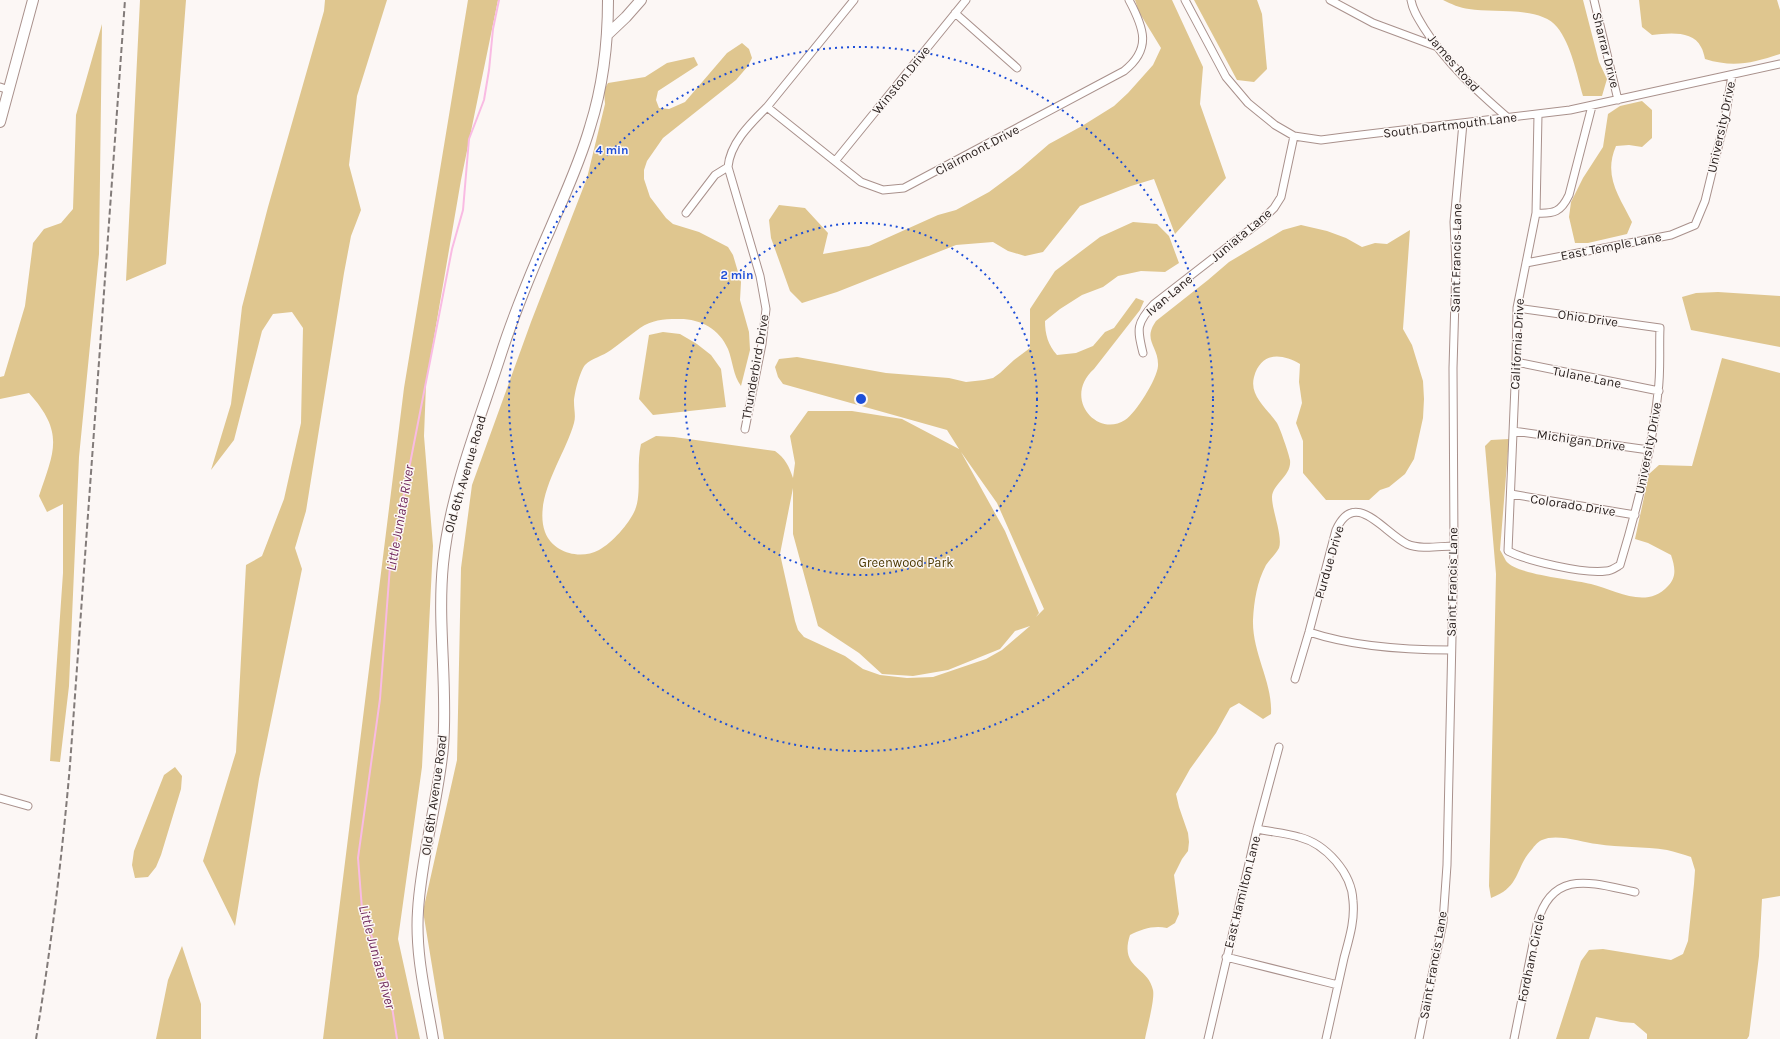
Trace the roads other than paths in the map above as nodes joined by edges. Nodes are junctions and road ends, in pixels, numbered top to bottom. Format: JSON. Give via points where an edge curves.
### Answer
{"nodes":[{"id":1,"x":33,"y":0,"type":"edge"},
{"id":2,"x":608,"y":0,"type":"edge"},
{"id":3,"x":641,"y":0,"type":"edge"},
{"id":4,"x":854,"y":0,"type":"edge"},
{"id":5,"x":966,"y":0,"type":"edge"},
{"id":6,"x":1129,"y":0,"type":"edge"},
{"id":7,"x":1185,"y":0,"type":"edge"},
{"id":8,"x":1330,"y":0,"type":"edge"},
{"id":9,"x":1411,"y":0,"type":"edge"},
{"id":10,"x":1594,"y":0,"type":"edge"},
{"id":11,"x":955,"y":13,"type":"junction"},
{"id":12,"x":607,"y":35,"type":"junction"},
{"id":13,"x":1435,"y":46,"type":"junction"},
{"id":14,"x":1780,"y":64,"type":"edge"},
{"id":15,"x":1017,"y":68,"type":"dead end"},
{"id":16,"x":1732,"y":75,"type":"junction"},
{"id":17,"x":4,"y":88,"type":"edge"},
{"id":18,"x":1618,"y":100,"type":"junction"},
{"id":19,"x":1592,"y":106,"type":"junction"},
{"id":20,"x":767,"y":107,"type":"junction"},
{"id":21,"x":1538,"y":114,"type":"junction"},
{"id":22,"x":1508,"y":118,"type":"junction"},
{"id":23,"x":0,"y":122,"type":"edge"},
{"id":24,"x":1463,"y":123,"type":"junction"},
{"id":25,"x":1294,"y":136,"type":"junction"},
{"id":26,"x":836,"y":160,"type":"junction"},
{"id":27,"x":728,"y":167,"type":"junction"},
{"id":28,"x":686,"y":213,"type":"dead end"},
{"id":29,"x":1536,"y":213,"type":"junction"},
{"id":30,"x":1695,"y":225,"type":"joint"},
{"id":31,"x":1526,"y":263,"type":"junction"},
{"id":32,"x":1206,"y":264,"type":"joint"},
{"id":33,"x":1517,"y":308,"type":"junction"},
{"id":34,"x":1660,"y":328,"type":"joint"},
{"id":35,"x":1144,"y":353,"type":"dead end"},
{"id":36,"x":1516,"y":362,"type":"junction"},
{"id":37,"x":1658,"y":391,"type":"junction"},
{"id":38,"x":745,"y":429,"type":"dead end"},
{"id":39,"x":1513,"y":431,"type":"junction"},
{"id":40,"x":1649,"y":450,"type":"junction"},
{"id":41,"x":1511,"y":494,"type":"junction"},
{"id":42,"x":1635,"y":515,"type":"junction"},
{"id":43,"x":1454,"y":546,"type":"junction"},
{"id":44,"x":1620,"y":565,"type":"joint"},
{"id":45,"x":1309,"y":632,"type":"junction"},
{"id":46,"x":1451,"y":650,"type":"junction"},
{"id":47,"x":1294,"y":679,"type":"dead end"},
{"id":48,"x":1280,"y":747,"type":"dead end"},
{"id":49,"x":0,"y":798,"type":"edge"},
{"id":50,"x":28,"y":806,"type":"dead end"},
{"id":51,"x":1257,"y":829,"type":"junction"},
{"id":52,"x":1635,"y":892,"type":"dead end"},
{"id":53,"x":1226,"y":957,"type":"junction"},
{"id":54,"x":1338,"y":985,"type":"junction"},
{"id":55,"x":433,"y":1039,"type":"edge"},
{"id":56,"x":1208,"y":1039,"type":"edge"},
{"id":57,"x":1326,"y":1039,"type":"edge"},
{"id":58,"x":1419,"y":1039,"type":"edge"},
{"id":59,"x":1514,"y":1039,"type":"edge"}],
"edges":[{"from":1,"to":17,"type":"main road"},
{"from":2,"to":12,"type":"main road","name":"Old 6th Avenue Road"},
{"from":3,"to":12,"type":"main road"},
{"from":4,"to":20,"type":"street"},
{"from":5,"to":11,"type":"street","name":"Winston Drive"},
{"from":6,"to":26,"type":"street","name":"Clairmont Drive","via":[[1138,18],[1142,44],[1141,53],[1135,63],[1124,71],[904,188],[873,188]]},
{"from":7,"to":25,"type":"street","name":"South Dartmouth Lane","via":[[1231,85],[1257,111]]},
{"from":8,"to":13,"type":"street","via":[[1373,23]]},
{"from":9,"to":13,"type":"street","name":"James Road","via":[[1412,9]]},
{"from":10,"to":18,"type":"street","name":"Sharrar Drive"},
{"from":11,"to":15,"type":"street"},
{"from":11,"to":26,"type":"street","name":"Winston Drive"},
{"from":12,"to":55,"type":"main road","name":"Old 6th Avenue Road","via":[[602,75],[589,132],[564,199],[514,316],[456,494],[446,539],[441,599],[443,740],[440,772],[419,892],[417,931]]},
{"from":13,"to":22,"type":"street","name":"James Road","via":[[1472,87]]},
{"from":14,"to":16,"type":"street","name":"South Dartmouth Lane"},
{"from":16,"to":18,"type":"street","name":"South Dartmouth Lane"},
{"from":16,"to":30,"type":"street","name":"University Drive","via":[[1725,119],[1705,202]]},
{"from":17,"to":23,"type":"main road"},
{"from":18,"to":19,"type":"street","name":"South Dartmouth Lane"},
{"from":19,"to":21,"type":"street","name":"South Dartmouth Lane"},
{"from":19,"to":29,"type":"street","via":[[1564,206],[1556,211]]},
{"from":20,"to":26,"type":"street","name":"Clairmont Drive"},
{"from":20,"to":27,"type":"street","via":[[734,146]]},
{"from":21,"to":22,"type":"street","name":"South Dartmouth Lane"},
{"from":21,"to":29,"type":"street","name":"California Drive"},
{"from":22,"to":24,"type":"street","name":"South Dartmouth Lane"},
{"from":24,"to":25,"type":"street","name":"South Dartmouth Lane","via":[[1321,140]]},
{"from":24,"to":43,"type":"street","name":"Saint Francis Lane","via":[[1454,222]]},
{"from":25,"to":32,"type":"street","name":"Juniata Lane","via":[[1284,186],[1277,205]]},
{"from":27,"to":28,"type":"street","via":[[715,176]]},
{"from":27,"to":38,"type":"street","name":"Thunderbird Drive","via":[[760,276],[766,310]]},
{"from":29,"to":31,"type":"street","name":"California Drive"},
{"from":30,"to":31,"type":"street","name":"East Temple Lane","via":[[1671,235]]},
{"from":31,"to":33,"type":"street","name":"California Drive"},
{"from":32,"to":35,"type":"street","name":"Ivan Lane","via":[[1154,304],[1144,315],[1138,331]]},
{"from":33,"to":34,"type":"street","name":"Ohio Drive"},
{"from":33,"to":36,"type":"street","name":"California Drive"},
{"from":34,"to":37,"type":"street","name":"University Drive"},
{"from":36,"to":37,"type":"street","name":"Tulane Lane"},
{"from":36,"to":39,"type":"street","name":"California Drive"},
{"from":37,"to":40,"type":"street","name":"University Drive"},
{"from":39,"to":40,"type":"street","name":"Michigan Drive"},
{"from":39,"to":41,"type":"street","name":"California Drive"},
{"from":40,"to":42,"type":"street","name":"University Drive"},
{"from":41,"to":42,"type":"street","name":"Colorado Drive"},
{"from":41,"to":44,"type":"street","name":"California Drive","via":[[1508,552],[1568,568],[1604,572]]},
{"from":42,"to":44,"type":"street","name":"University Drive"},
{"from":43,"to":45,"type":"street","name":"Purdue Drive","via":[[1414,546],[1359,511],[1345,515],[1336,530]]},
{"from":43,"to":46,"type":"street","name":"Saint Francis Lane"},
{"from":45,"to":46,"type":"street","via":[[1326,638],[1396,648]]},
{"from":45,"to":47,"type":"street","name":"Purdue Drive"},
{"from":46,"to":58,"type":"street","name":"Saint Francis Lane","via":[[1447,865],[1443,922]]},
{"from":48,"to":51,"type":"street","name":"East Hamilton Lane"},
{"from":49,"to":50,"type":"street"},
{"from":51,"to":53,"type":"street","name":"East Hamilton Lane"},
{"from":51,"to":54,"type":"street","via":[[1300,837],[1313,843],[1331,857],[1345,874],[1354,900],[1353,922]]},
{"from":52,"to":59,"type":"street","name":"Fordham Circle","via":[[1581,883],[1569,884],[1558,889],[1548,899],[1537,924]]},
{"from":53,"to":54,"type":"street"},
{"from":53,"to":56,"type":"street","name":"East Hamilton Lane"},
{"from":54,"to":57,"type":"street"}]}
